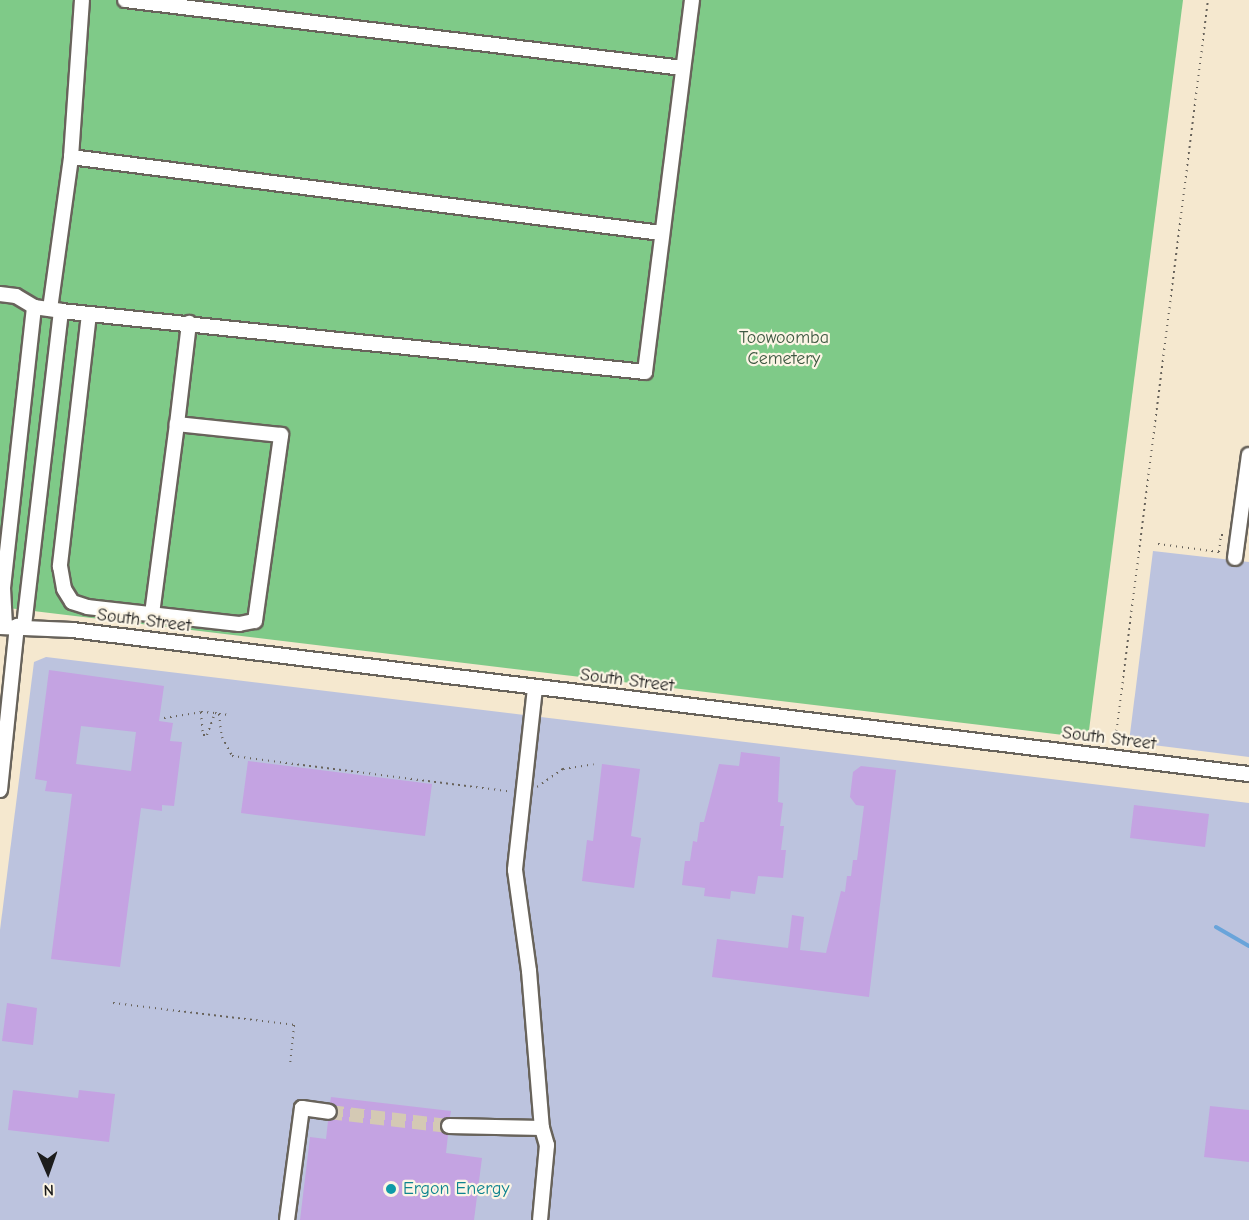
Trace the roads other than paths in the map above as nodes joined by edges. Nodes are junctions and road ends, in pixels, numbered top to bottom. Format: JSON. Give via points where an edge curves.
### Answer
{"nodes":[{"id":1,"x":82,"y":0,"type":"edge"},
{"id":2,"x":125,"y":0,"type":"edge"},
{"id":3,"x":692,"y":0,"type":"edge"},
{"id":4,"x":683,"y":68,"type":"junction"},
{"id":5,"x":71,"y":157,"type":"junction"},
{"id":6,"x":661,"y":233,"type":"junction"},
{"id":7,"x":0,"y":294,"type":"edge"},
{"id":8,"x":34,"y":308,"type":"junction"},
{"id":9,"x":55,"y":310,"type":"junction"},
{"id":10,"x":90,"y":314,"type":"junction"},
{"id":11,"x":189,"y":323,"type":"junction"},
{"id":12,"x":177,"y":424,"type":"junction"},
{"id":13,"x":1249,"y":455,"type":"edge"},
{"id":14,"x":1248,"y":469,"type":"edge"},
{"id":15,"x":1235,"y":558,"type":"dead end"},
{"id":16,"x":152,"y":613,"type":"junction"},
{"id":17,"x":11,"y":626,"type":"edge"},
{"id":18,"x":535,"y":688,"type":"junction"},
{"id":19,"x":1249,"y":774,"type":"edge"},
{"id":20,"x":0,"y":790,"type":"edge"},
{"id":21,"x":329,"y":1112,"type":"tunnel mouth"},
{"id":22,"x":449,"y":1126,"type":"tunnel mouth"},
{"id":23,"x":542,"y":1128,"type":"junction"},
{"id":24,"x":287,"y":1220,"type":"edge"},
{"id":25,"x":540,"y":1220,"type":"edge"}],
"edges":[{"from":1,"to":5,"type":"street"},
{"from":2,"to":4,"type":"street"},
{"from":3,"to":4,"type":"street"},
{"from":4,"to":6,"type":"street"},
{"from":5,"to":6,"type":"street"},
{"from":5,"to":9,"type":"street"},
{"from":6,"to":11,"type":"street","via":[[645,372]]},
{"from":7,"to":8,"type":"street","via":[[16,296]]},
{"from":8,"to":9,"type":"street"},
{"from":8,"to":17,"type":"street","via":[[3,588]]},
{"from":9,"to":10,"type":"street"},
{"from":9,"to":17,"type":"street"},
{"from":10,"to":11,"type":"street"},
{"from":10,"to":16,"type":"street","via":[[60,566],[64,589],[72,602],[87,607]]},
{"from":11,"to":12,"type":"street"},
{"from":12,"to":16,"type":"street"},
{"from":12,"to":16,"type":"street","via":[[281,435],[259,610],[255,621],[239,624]]},
{"from":13,"to":14,"type":"street"},
{"from":14,"to":15,"type":"street"},
{"from":17,"to":18,"type":"street","name":"South Street"},
{"from":17,"to":20,"type":"street"},
{"from":18,"to":19,"type":"street","name":"South Street"},
{"from":18,"to":23,"type":"street","via":[[515,870],[529,971]]},
{"from":21,"to":24,"type":"street","via":[[302,1108]]},
{"from":22,"to":23,"type":"street"},
{"from":23,"to":25,"type":"street","via":[[547,1145]]}]}
